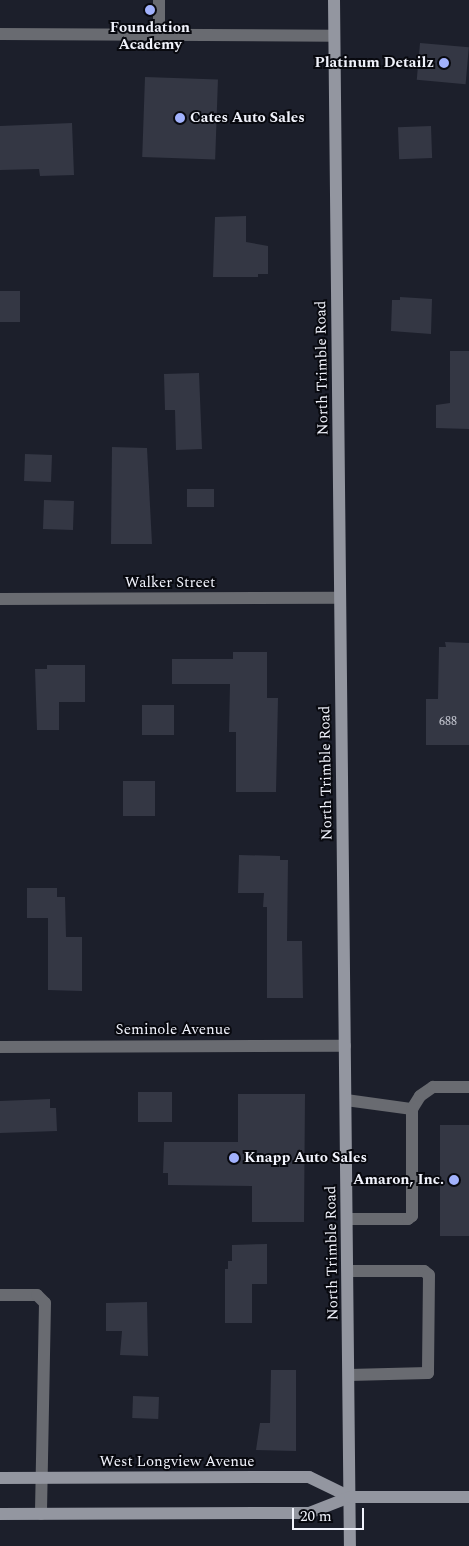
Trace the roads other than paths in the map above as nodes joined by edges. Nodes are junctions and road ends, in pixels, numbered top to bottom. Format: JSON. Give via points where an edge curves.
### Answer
{"nodes":[{"id":1,"x":159,"y":0,"type":"edge"},
{"id":2,"x":334,"y":0,"type":"edge"},
{"id":3,"x":0,"y":34,"type":"edge"},
{"id":4,"x":159,"y":34,"type":"junction"},
{"id":5,"x":334,"y":36,"type":"junction"},
{"id":6,"x":340,"y":598,"type":"junction"},
{"id":7,"x":0,"y":599,"type":"edge"},
{"id":8,"x":0,"y":1046,"type":"edge"},
{"id":9,"x":345,"y":1046,"type":"junction"},
{"id":10,"x":469,"y":1087,"type":"edge"},
{"id":11,"x":346,"y":1100,"type":"junction"},
{"id":12,"x":412,"y":1109,"type":"junction"},
{"id":13,"x":348,"y":1219,"type":"junction"},
{"id":14,"x":348,"y":1271,"type":"junction"},
{"id":15,"x":0,"y":1295,"type":"edge"},
{"id":16,"x":349,"y":1375,"type":"junction"},
{"id":17,"x":0,"y":1478,"type":"edge"},
{"id":18,"x":42,"y":1478,"type":"junction"},
{"id":19,"x":350,"y":1497,"type":"junction"},
{"id":20,"x":469,"y":1497,"type":"edge"},
{"id":21,"x":0,"y":1514,"type":"edge"},
{"id":22,"x":41,"y":1514,"type":"junction"},
{"id":23,"x":350,"y":1546,"type":"edge"}],
"edges":[{"from":1,"to":4,"type":"street"},
{"from":2,"to":5,"type":"main road","name":"North Trimble Road"},
{"from":3,"to":4,"type":"street"},
{"from":4,"to":5,"type":"street"},
{"from":5,"to":6,"type":"main road","name":"North Trimble Road"},
{"from":6,"to":7,"type":"street","name":"Walker Street"},
{"from":6,"to":9,"type":"main road","name":"North Trimble Road"},
{"from":8,"to":9,"type":"street","name":"Seminole Avenue"},
{"from":9,"to":11,"type":"main road","name":"North Trimble Road"},
{"from":10,"to":12,"type":"street","via":[[433,1087],[420,1096]]},
{"from":11,"to":12,"type":"street"},
{"from":11,"to":13,"type":"main road","name":"North Trimble Road"},
{"from":12,"to":13,"type":"street","via":[[412,1216],[408,1219]]},
{"from":13,"to":14,"type":"main road","name":"North Trimble Road"},
{"from":14,"to":16,"type":"main road","name":"North Trimble Road"},
{"from":14,"to":16,"type":"street","via":[[424,1271],[429,1275],[428,1373]]},
{"from":15,"to":18,"type":"street","via":[[37,1295],[45,1303]]},
{"from":16,"to":19,"type":"main road","name":"North Trimble Road"},
{"from":17,"to":18,"type":"main road","name":"West Longview Avenue"},
{"from":18,"to":19,"type":"main road","name":"West Longview Avenue","via":[[310,1477]]},
{"from":18,"to":22,"type":"street"},
{"from":19,"to":20,"type":"main road","name":"West Longview Avenue"},
{"from":19,"to":22,"type":"main road","name":"West Longview Avenue","via":[[309,1513]]},
{"from":19,"to":23,"type":"main road","name":"North Trimble Road"},
{"from":21,"to":22,"type":"main road","name":"West Longview Avenue"}]}
